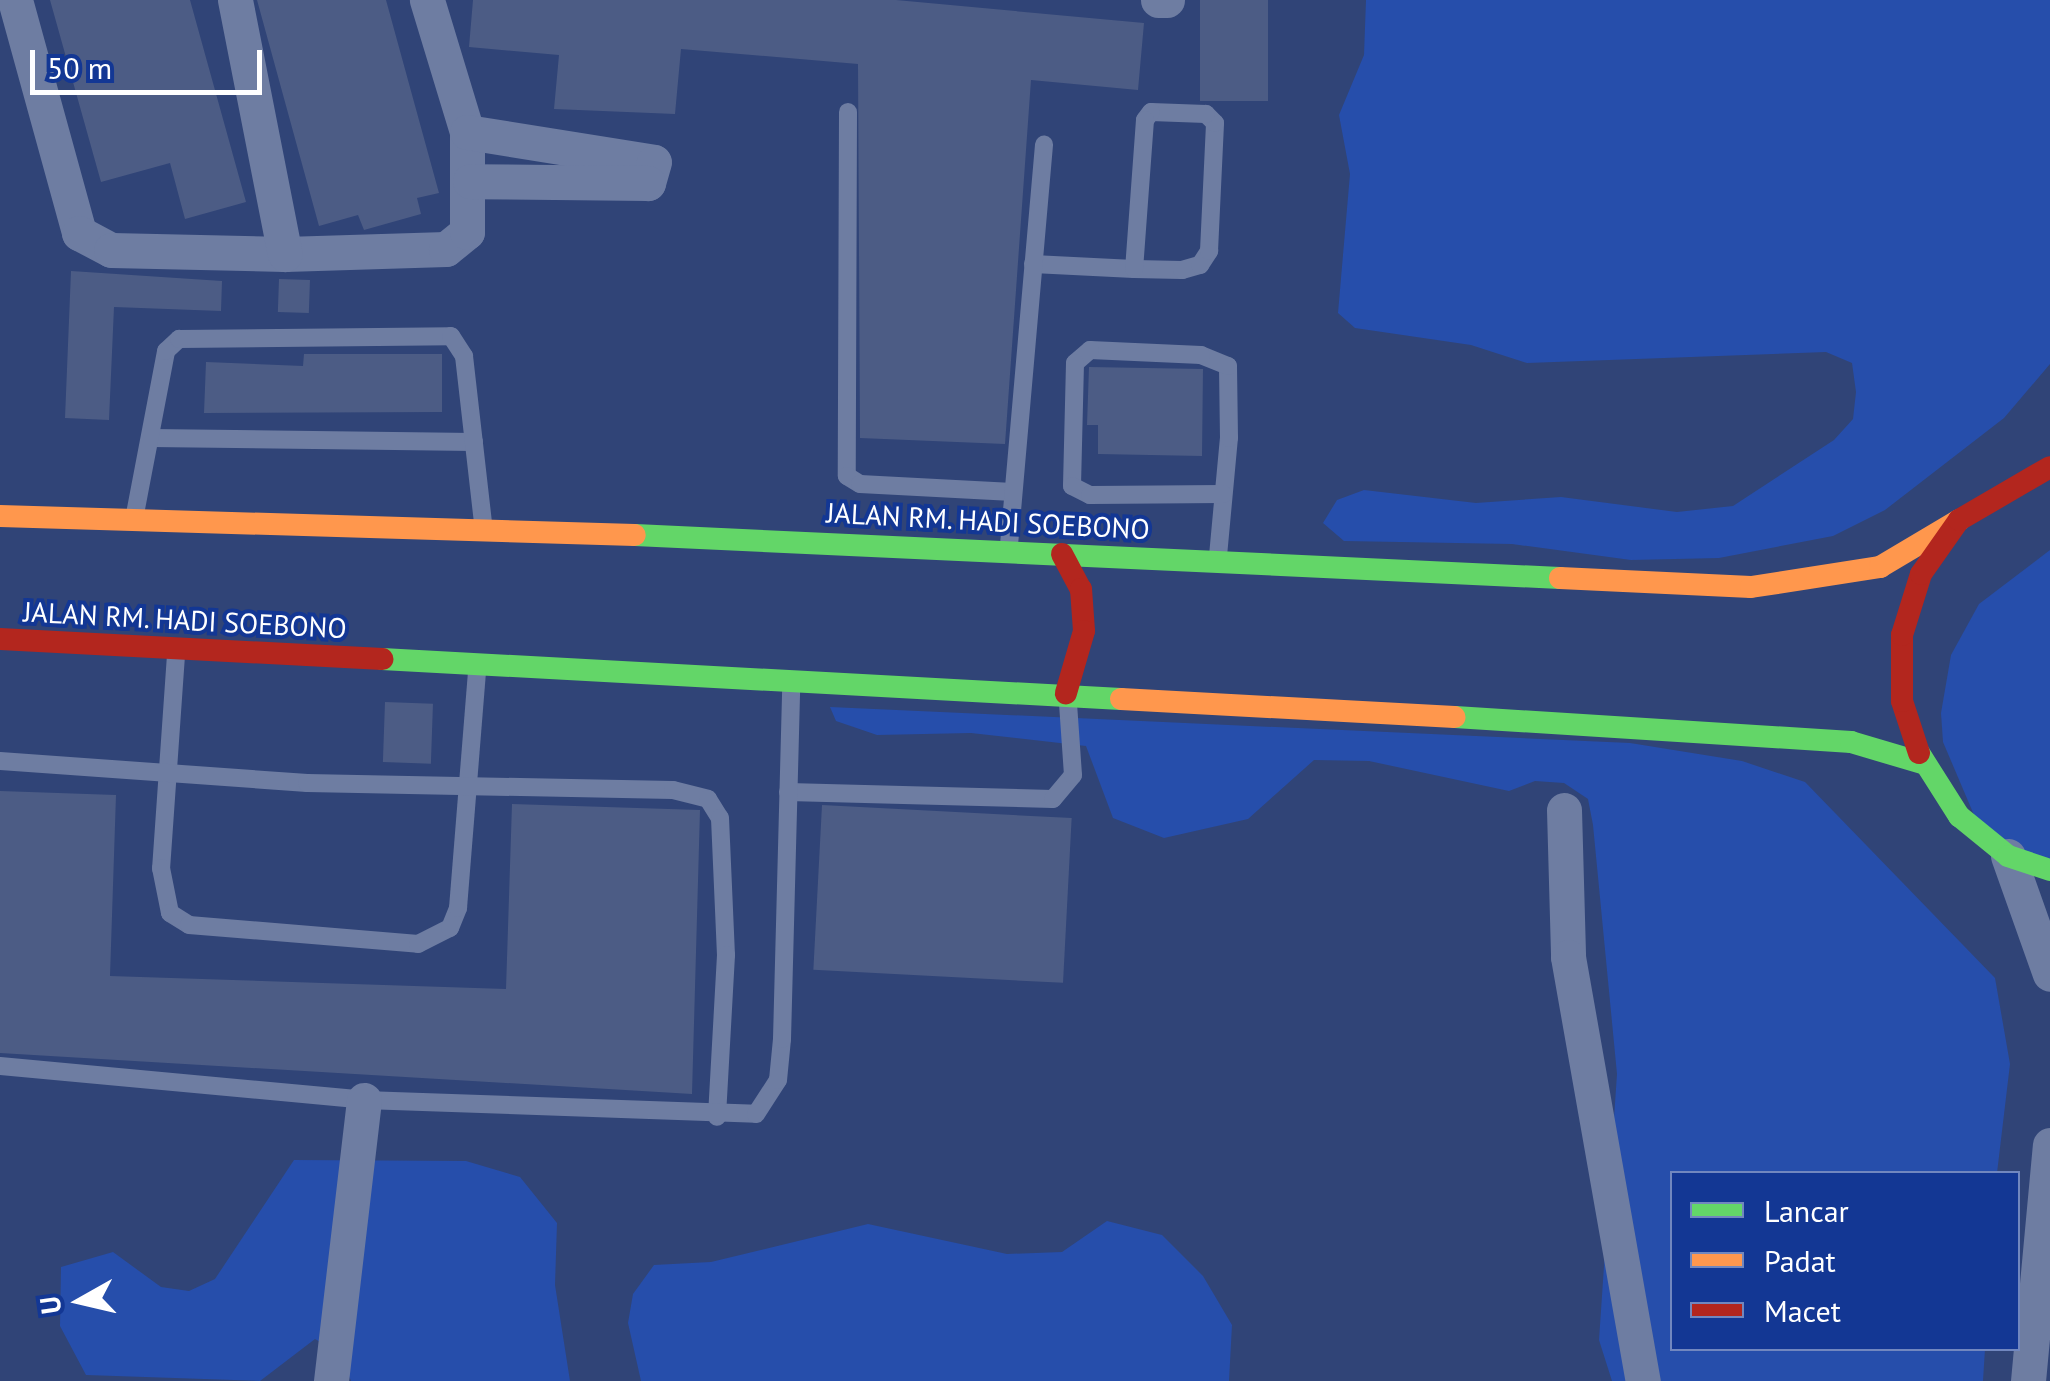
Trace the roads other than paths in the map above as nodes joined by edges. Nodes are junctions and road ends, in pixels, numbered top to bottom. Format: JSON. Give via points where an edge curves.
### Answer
{"nodes":[{"id":1,"x":15,"y":0,"type":"edge"},
{"id":2,"x":235,"y":0,"type":"edge"},
{"id":3,"x":427,"y":0,"type":"edge"},
{"id":4,"x":1158,"y":0,"type":"edge"},
{"id":5,"x":1167,"y":0,"type":"edge"},
{"id":6,"x":848,"y":112,"type":"dead end"},
{"id":7,"x":467,"y":132,"type":"junction"},
{"id":8,"x":1044,"y":145,"type":"dead end"},
{"id":9,"x":470,"y":182,"type":"junction"},
{"id":10,"x":285,"y":254,"type":"junction"},
{"id":11,"x":1033,"y":264,"type":"junction"},
{"id":12,"x":1134,"y":268,"type":"junction"},
{"id":13,"x":151,"y":438,"type":"junction"},
{"id":14,"x":474,"y":442,"type":"junction"},
{"id":15,"x":2050,"y":448,"type":"edge"},
{"id":16,"x":2039,"y":472,"type":"edge"},
{"id":17,"x":1013,"y":492,"type":"junction"},
{"id":18,"x":1222,"y":494,"type":"junction"},
{"id":19,"x":135,"y":515,"type":"junction"},
{"id":20,"x":0,"y":516,"type":"edge"},
{"id":21,"x":1958,"y":520,"type":"junction"},
{"id":22,"x":484,"y":528,"type":"junction"},
{"id":23,"x":1009,"y":550,"type":"junction"},
{"id":24,"x":1062,"y":554,"type":"junction"},
{"id":25,"x":1218,"y":564,"type":"junction"},
{"id":26,"x":0,"y":639,"type":"edge"},
{"id":27,"x":176,"y":654,"type":"junction"},
{"id":28,"x":477,"y":663,"type":"junction"},
{"id":29,"x":792,"y":676,"type":"junction"},
{"id":30,"x":1066,"y":693,"type":"junction"},
{"id":31,"x":0,"y":761,"type":"edge"},
{"id":32,"x":1922,"y":763,"type":"junction"},
{"id":33,"x":164,"y":774,"type":"junction"},
{"id":34,"x":468,"y":788,"type":"junction"},
{"id":35,"x":788,"y":792,"type":"junction"},
{"id":36,"x":1564,"y":810,"type":"dead end"},
{"id":37,"x":2008,"y":856,"type":"junction"},
{"id":38,"x":2050,"y":870,"type":"edge"},
{"id":39,"x":2050,"y":974,"type":"edge"},
{"id":40,"x":0,"y":1066,"type":"edge"},
{"id":41,"x":364,"y":1100,"type":"junction"},
{"id":42,"x":717,"y":1117,"type":"junction"},
{"id":43,"x":2050,"y":1144,"type":"edge"},
{"id":44,"x":331,"y":1381,"type":"edge"},
{"id":45,"x":1643,"y":1381,"type":"edge"},
{"id":46,"x":2028,"y":1381,"type":"edge"}],
"edges":[{"from":1,"to":10,"type":"street","via":[[80,233],[111,250]]},
{"from":2,"to":10,"type":"street"},
{"from":3,"to":7,"type":"street"},
{"from":4,"to":5,"type":"street"},
{"from":6,"to":17,"type":"lane","via":[[848,476],[860,484]]},
{"from":7,"to":9,"type":"street"},
{"from":7,"to":9,"type":"street","via":[[654,162],[648,183]]},
{"from":8,"to":11,"type":"lane"},
{"from":9,"to":10,"type":"street","via":[[468,232],[452,248]]},
{"from":11,"to":12,"type":"lane"},
{"from":11,"to":17,"type":"lane"},
{"from":12,"to":12,"type":"lane","via":[[1145,120],[1151,112],[1206,114],[1215,123],[1209,251],[1182,270]]},
{"from":13,"to":14,"type":"lane"},
{"from":13,"to":14,"type":"lane","via":[[166,351],[179,339],[451,336],[464,356]]},
{"from":13,"to":19,"type":"lane"},
{"from":14,"to":22,"type":"lane"},
{"from":15,"to":16,"type":"street"},
{"from":16,"to":21,"type":"main road","name":"JALAN RM. HADI SOEBONO"},
{"from":17,"to":23,"type":"lane"},
{"from":18,"to":18,"type":"lane","via":[[1090,494],[1072,486],[1075,363],[1090,350],[1202,355],[1228,366]]},
{"from":18,"to":25,"type":"lane"},
{"from":19,"to":20,"type":"main road","name":"JALAN RM. HADI SOEBONO"},
{"from":19,"to":22,"type":"main road","name":"JALAN RM. HADI SOEBONO"},
{"from":21,"to":25,"type":"main road","name":"JALAN RM. HADI SOEBONO","via":[[1880,567],[1751,587]]},
{"from":21,"to":32,"type":"main road","name":"JALAN RM. HADI SOEBONO","via":[[1921,574],[1902,635],[1902,700]]},
{"from":22,"to":23,"type":"main road","name":"JALAN RM. HADI SOEBONO"},
{"from":23,"to":24,"type":"main road","name":"JALAN RM. HADI SOEBONO"},
{"from":24,"to":25,"type":"main road","name":"JALAN RM. HADI SOEBONO"},
{"from":24,"to":30,"type":"main road","via":[[1081,589],[1083,618]]},
{"from":26,"to":27,"type":"main road","name":"JALAN RM. HADI SOEBONO"},
{"from":27,"to":28,"type":"main road","name":"JALAN RM. HADI SOEBONO"},
{"from":27,"to":33,"type":"lane"},
{"from":28,"to":29,"type":"main road","name":"JALAN RM. HADI SOEBONO"},
{"from":28,"to":34,"type":"lane"},
{"from":29,"to":30,"type":"main road","name":"JALAN RM. HADI SOEBONO"},
{"from":29,"to":35,"type":"lane"},
{"from":30,"to":32,"type":"main road","name":"JALAN RM. HADI SOEBONO","via":[[1785,736],[1852,742]]},
{"from":30,"to":35,"type":"lane","via":[[1076,738],[1073,775],[1053,798]]},
{"from":31,"to":33,"type":"lane"},
{"from":32,"to":37,"type":"main road","name":"JALAN RM. HADI SOEBONO","via":[[1959,816]]},
{"from":33,"to":34,"type":"lane"},
{"from":33,"to":34,"type":"lane","via":[[161,899],[170,913],[189,925],[418,944],[450,928],[458,908]]},
{"from":34,"to":42,"type":"lane","via":[[673,790],[708,799],[720,818],[726,955]]},
{"from":35,"to":42,"type":"lane","via":[[778,1080],[756,1114]]},
{"from":36,"to":45,"type":"street","via":[[1568,957]]},
{"from":37,"to":38,"type":"main road","name":"JALAN RM. HADI SOEBONO"},
{"from":37,"to":39,"type":"street"},
{"from":40,"to":41,"type":"lane"},
{"from":41,"to":42,"type":"lane"},
{"from":41,"to":44,"type":"street"},
{"from":43,"to":46,"type":"street"}]}
